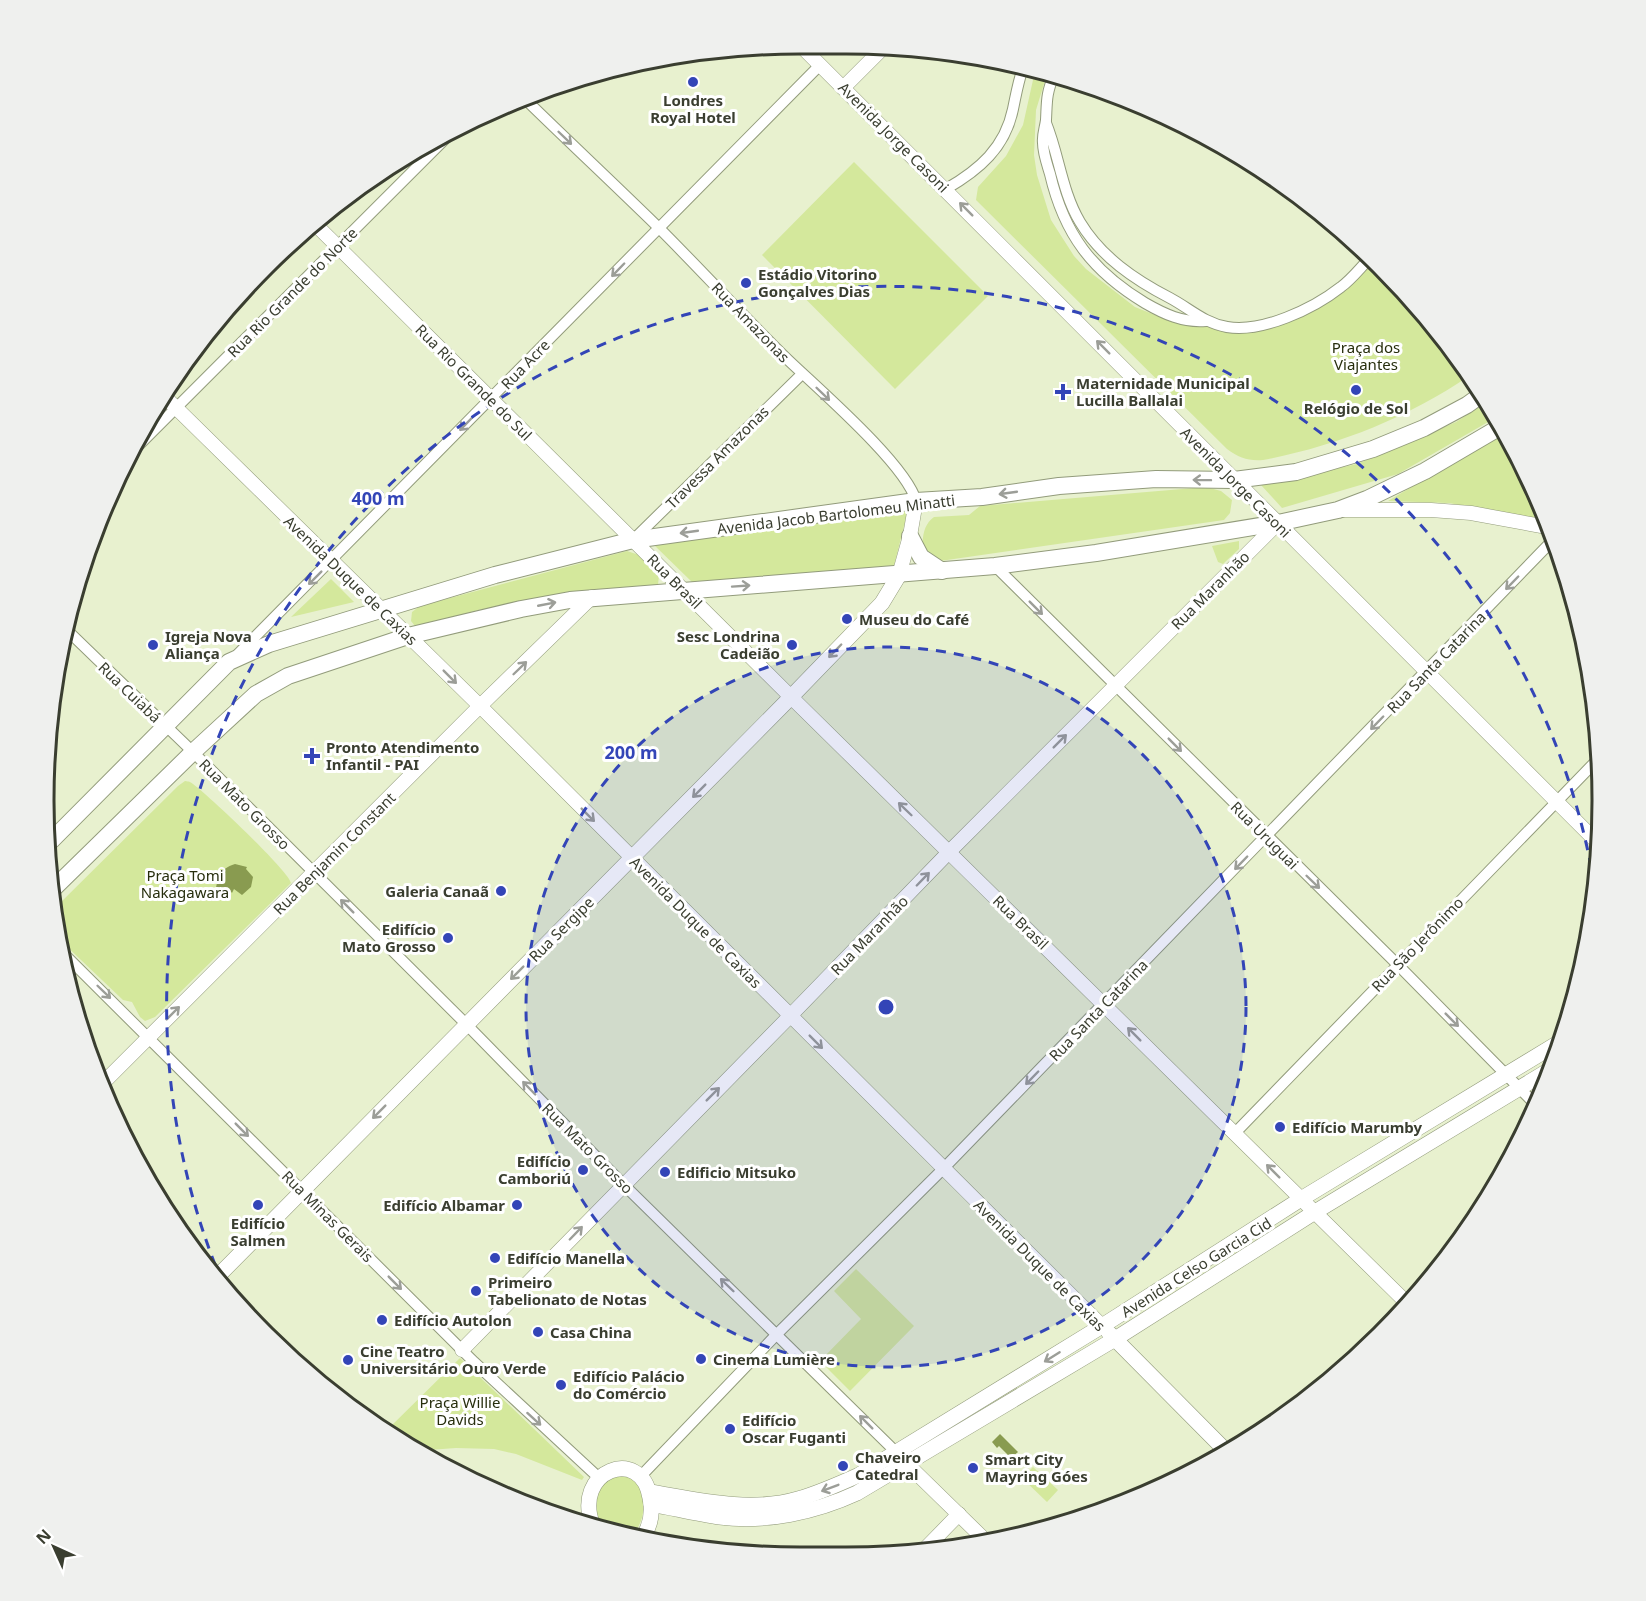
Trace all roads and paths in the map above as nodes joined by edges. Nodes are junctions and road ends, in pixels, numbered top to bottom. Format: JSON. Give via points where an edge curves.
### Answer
{"nodes":[{"id":1,"x":810,"y":54,"type":"edge"},
{"id":2,"x":876,"y":55,"type":"edge"},
{"id":3,"x":820,"y":64,"type":"junction"},
{"id":4,"x":1020,"y":75,"type":"edge"},
{"id":5,"x":1051,"y":83,"type":"edge"},
{"id":6,"x":843,"y":88,"type":"junction"},
{"id":7,"x":531,"y":105,"type":"edge"},
{"id":8,"x":1046,"y":123,"type":"junction"},
{"id":9,"x":433,"y":151,"type":"edge"},
{"id":10,"x":946,"y":189,"type":"junction"},
{"id":11,"x":658,"y":228,"type":"junction"},
{"id":12,"x":320,"y":229,"type":"edge"},
{"id":13,"x":337,"y":246,"type":"junction"},
{"id":14,"x":1364,"y":264,"type":"edge"},
{"id":15,"x":1206,"y":321,"type":"junction"},
{"id":16,"x":802,"y":374,"type":"junction"},
{"id":17,"x":491,"y":399,"type":"junction"},
{"id":18,"x":1475,"y":400,"type":"edge"},
{"id":19,"x":170,"y":402,"type":"edge"},
{"id":20,"x":176,"y":409,"type":"junction"},
{"id":21,"x":1494,"y":431,"type":"edge"},
{"id":22,"x":150,"y":434,"type":"edge"},
{"id":23,"x":1234,"y":480,"type":"junction"},
{"id":24,"x":916,"y":501,"type":"junction"},
{"id":25,"x":1338,"y":510,"type":"junction"},
{"id":26,"x":1278,"y":523,"type":"junction"},
{"id":27,"x":1539,"y":526,"type":"edge"},
{"id":28,"x":910,"y":536,"type":"junction"},
{"id":29,"x":633,"y":540,"type":"junction"},
{"id":30,"x":1546,"y":546,"type":"edge"},
{"id":31,"x":332,"y":561,"type":"junction"},
{"id":32,"x":995,"y":566,"type":"junction"},
{"id":33,"x":942,"y":571,"type":"junction"},
{"id":34,"x":899,"y":575,"type":"junction"},
{"id":35,"x":685,"y":590,"type":"junction"},
{"id":36,"x":592,"y":597,"type":"junction"},
{"id":37,"x":382,"y":610,"type":"junction"},
{"id":38,"x":72,"y":635,"type":"edge"},
{"id":39,"x":408,"y":636,"type":"junction"},
{"id":40,"x":229,"y":662,"type":"junction"},
{"id":41,"x":1426,"y":673,"type":"junction"},
{"id":42,"x":1114,"y":686,"type":"junction"},
{"id":43,"x":791,"y":697,"type":"junction"},
{"id":44,"x":480,"y":706,"type":"junction"},
{"id":45,"x":164,"y":725,"type":"junction"},
{"id":46,"x":193,"y":752,"type":"junction"},
{"id":47,"x":1591,"y":767,"type":"edge"},
{"id":48,"x":1556,"y":802,"type":"junction"},
{"id":49,"x":55,"y":836,"type":"edge"},
{"id":50,"x":1591,"y":836,"type":"edge"},
{"id":51,"x":1266,"y":837,"type":"junction"},
{"id":52,"x":949,"y":852,"type":"junction"},
{"id":53,"x":632,"y":859,"type":"junction"},
{"id":54,"x":315,"y":873,"type":"junction"},
{"id":55,"x":59,"y":883,"type":"edge"},
{"id":56,"x":72,"y":961,"type":"edge"},
{"id":57,"x":1397,"y":964,"type":"junction"},
{"id":58,"x":1104,"y":1004,"type":"junction"},
{"id":59,"x":790,"y":1016,"type":"junction"},
{"id":60,"x":466,"y":1024,"type":"junction"},
{"id":61,"x":149,"y":1037,"type":"junction"},
{"id":62,"x":1548,"y":1050,"type":"edge"},
{"id":63,"x":1506,"y":1075,"type":"junction"},
{"id":64,"x":1538,"y":1077,"type":"edge"},
{"id":65,"x":108,"y":1078,"type":"edge"},
{"id":66,"x":1519,"y":1089,"type":"junction"},
{"id":67,"x":1529,"y":1099,"type":"edge"},
{"id":68,"x":1419,"y":1128,"type":"junction"},
{"id":69,"x":1235,"y":1132,"type":"junction"},
{"id":70,"x":1429,"y":1144,"type":"junction"},
{"id":71,"x":943,"y":1169,"type":"junction"},
{"id":72,"x":623,"y":1184,"type":"junction"},
{"id":73,"x":302,"y":1190,"type":"junction"},
{"id":74,"x":1301,"y":1199,"type":"junction"},
{"id":75,"x":1315,"y":1212,"type":"junction"},
{"id":76,"x":1220,"y":1251,"type":"junction"},
{"id":77,"x":1231,"y":1265,"type":"junction"},
{"id":78,"x":222,"y":1272,"type":"edge"},
{"id":79,"x":1162,"y":1288,"type":"junction"},
{"id":80,"x":1402,"y":1298,"type":"edge"},
{"id":81,"x":1172,"y":1303,"type":"junction"},
{"id":82,"x":1102,"y":1326,"type":"junction"},
{"id":83,"x":777,"y":1334,"type":"junction"},
{"id":84,"x":1116,"y":1339,"type":"junction"},
{"id":85,"x":462,"y":1350,"type":"junction"},
{"id":86,"x":1221,"y":1446,"type":"edge"},
{"id":87,"x":902,"y":1459,"type":"junction"},
{"id":88,"x":598,"y":1477,"type":"junction"},
{"id":89,"x":640,"y":1477,"type":"junction"},
{"id":90,"x":651,"y":1498,"type":"junction"},
{"id":91,"x":959,"y":1514,"type":"junction"},
{"id":92,"x":589,"y":1516,"type":"edge"},
{"id":93,"x":648,"y":1531,"type":"edge"},
{"id":94,"x":980,"y":1535,"type":"edge"},
{"id":95,"x":931,"y":1542,"type":"edge"}],
"edges":[{"from":1,"to":3,"type":"street","name":"Avenida Jorge Casoni"},
{"from":2,"to":6,"type":"street"},
{"from":3,"to":6,"type":"street","name":"Avenida Jorge Casoni"},
{"from":3,"to":11,"type":"street","name":"Rua Acre"},
{"from":4,"to":10,"type":"street","via":[[1007,130],[998,147],[981,166]]},
{"from":5,"to":8,"type":"street","via":[[1046,98]]},
{"from":6,"to":10,"type":"street","name":"Avenida Jorge Casoni"},
{"from":7,"to":11,"type":"street","name":"Rua Amazonas","one_way":true},
{"from":8,"to":15,"type":"street","via":[[1071,203],[1094,241],[1137,280]]},
{"from":8,"to":15,"type":"street","via":[[1043,144],[1054,193],[1069,229],[1087,256],[1125,291],[1155,308],[1185,321]]},
{"from":9,"to":13,"type":"street","name":"Rua Rio Grande do Norte"},
{"from":23,"to":10,"type":"street","name":"Avenida Jorge Casoni","one_way":true},
{"from":11,"to":16,"type":"street","name":"Rua Amazonas"},
{"from":11,"to":17,"type":"street","name":"Rua Acre","one_way":true},
{"from":12,"to":13,"type":"street","name":"Rua Rio Grande do Sul"},
{"from":13,"to":17,"type":"street","name":"Rua Rio Grande do Sul"},
{"from":13,"to":20,"type":"street","name":"Rua Rio Grande do Norte"},
{"from":14,"to":15,"type":"street","via":[[1331,295],[1282,319],[1238,328]]},
{"from":16,"to":24,"type":"street","name":"Rua Amazonas","one_way":true,"via":[[893,465]]},
{"from":16,"to":29,"type":"street","name":"Travessa Amazonas"},
{"from":17,"to":29,"type":"street","name":"Rua Rio Grande do Sul"},
{"from":17,"to":31,"type":"street","name":"Rua Acre","one_way":true},
{"from":18,"to":23,"type":"main road","name":"Avenida Jacob Bartolomeu Minatti","via":[[1424,428],[1372,449],[1296,472]]},
{"from":19,"to":20,"type":"street","name":"Avenida Duque de Caxias"},
{"from":20,"to":22,"type":"street","name":"Rua Rio Grande do Norte"},
{"from":20,"to":31,"type":"street","name":"Avenida Duque de Caxias"},
{"from":21,"to":25,"type":"main road","via":[[1425,471]]},
{"from":23,"to":24,"type":"main road","name":"Avenida Jacob Bartolomeu Minatti","one_way":true,"via":[[1156,479]]},
{"from":23,"to":26,"type":"street","name":"Avenida Jorge Casoni"},
{"from":24,"to":28,"type":"street"},
{"from":24,"to":29,"type":"main road","name":"Avenida Jacob Bartolomeu Minatti","one_way":true},
{"from":25,"to":26,"type":"main road"},
{"from":25,"to":27,"type":"street","via":[[1461,512]]},
{"from":26,"to":32,"type":"main road"},
{"from":26,"to":41,"type":"street","name":"Avenida Jorge Casoni"},
{"from":26,"to":42,"type":"street","name":"Rua Maranhão"},
{"from":28,"to":33,"type":"main road","via":[[921,557]]},
{"from":28,"to":34,"type":"street"},
{"from":29,"to":35,"type":"street","name":"Rua Brasil"},
{"from":29,"to":37,"type":"main road","name":"Avenida Jacob Bartolomeu Minatti","via":[[495,575]]},
{"from":30,"to":41,"type":"street","name":"Rua Santa Catarina","one_way":true},
{"from":31,"to":37,"type":"street","name":"Avenida Duque de Caxias"},
{"from":31,"to":40,"type":"street","name":"Rua Acre","one_way":true},
{"from":32,"to":33,"type":"main road"},
{"from":32,"to":42,"type":"street","name":"Rua Uruguai","one_way":true},
{"from":33,"to":34,"type":"main road"},
{"from":35,"to":34,"type":"main road","one_way":true},
{"from":34,"to":43,"type":"main road","name":"Rua Sergipe","one_way":true,"via":[[882,603]]},
{"from":35,"to":36,"type":"main road"},
{"from":35,"to":43,"type":"street","name":"Rua Brasil"},
{"from":39,"to":36,"type":"main road","one_way":true},
{"from":44,"to":36,"type":"street","name":"Rua Benjamin Constant","one_way":true},
{"from":37,"to":39,"type":"street","name":"Avenida Duque de Caxias"},
{"from":37,"to":40,"type":"main road","name":"Avenida Jacob Bartolomeu Minatti","via":[[269,644]]},
{"from":38,"to":45,"type":"street","name":"Rua Cuiabá"},
{"from":39,"to":44,"type":"street","name":"Avenida Duque de Caxias","one_way":true},
{"from":39,"to":46,"type":"main road","via":[[288,676],[256,694]]},
{"from":40,"to":45,"type":"main road","name":"Avenida Jacob Bartolomeu Minatti"},
{"from":41,"to":48,"type":"street","name":"Avenida Jorge Casoni"},
{"from":41,"to":51,"type":"street","name":"Rua Santa Catarina","one_way":true},
{"from":42,"to":51,"type":"street","name":"Rua Uruguai","one_way":true},
{"from":52,"to":42,"type":"street","name":"Rua Maranhão","one_way":true},
{"from":52,"to":43,"type":"street","name":"Rua Brasil","one_way":true},
{"from":43,"to":53,"type":"main road","name":"Rua Sergipe","one_way":true},
{"from":44,"to":53,"type":"street","name":"Avenida Duque de Caxias","one_way":true},
{"from":44,"to":54,"type":"street","name":"Rua Benjamin Constant"},
{"from":45,"to":46,"type":"street","name":"Rua Cuiabá"},
{"from":45,"to":49,"type":"main road","name":"Avenida Jacob Bartolomeu Minatti"},
{"from":46,"to":54,"type":"street","name":"Rua Mato Grosso"},
{"from":46,"to":55,"type":"main road"},
{"from":47,"to":48,"type":"street","name":"Rua São Jerônimo"},
{"from":48,"to":50,"type":"street","name":"Avenida Jorge Casoni"},
{"from":48,"to":57,"type":"street","name":"Rua São Jerônimo"},
{"from":51,"to":57,"type":"street","name":"Rua Uruguai","one_way":true},
{"from":51,"to":58,"type":"street","name":"Rua Santa Catarina","one_way":true},
{"from":52,"to":58,"type":"street","name":"Rua Brasil"},
{"from":59,"to":52,"type":"street","name":"Rua Maranhão","one_way":true},
{"from":53,"to":59,"type":"street","name":"Avenida Duque de Caxias"},
{"from":53,"to":60,"type":"main road","name":"Rua Sergipe","one_way":true},
{"from":60,"to":54,"type":"street","name":"Rua Mato Grosso","one_way":true},
{"from":61,"to":54,"type":"street","name":"Rua Benjamin Constant","one_way":true},
{"from":56,"to":61,"type":"street","name":"Rua Minas Gerais","one_way":true},
{"from":57,"to":63,"type":"street","name":"Rua Uruguai","one_way":true},
{"from":57,"to":69,"type":"street","name":"Rua São Jerônimo"},
{"from":69,"to":58,"type":"street","name":"Rua Brasil","one_way":true},
{"from":58,"to":71,"type":"street","name":"Rua Santa Catarina","one_way":true},
{"from":59,"to":71,"type":"street","name":"Avenida Duque de Caxias","one_way":true},
{"from":72,"to":59,"type":"street","name":"Rua Maranhão","one_way":true},
{"from":72,"to":60,"type":"street","name":"Rua Mato Grosso","one_way":true},
{"from":60,"to":73,"type":"main road","name":"Rua Sergipe","one_way":true},
{"from":61,"to":65,"type":"street","name":"Rua Benjamin Constant"},
{"from":61,"to":73,"type":"street","name":"Rua Minas Gerais","one_way":true},
{"from":62,"to":63,"type":"main road","name":"Avenida Celso Garcia Cid"},
{"from":63,"to":66,"type":"street","name":"Rua Uruguai"},
{"from":63,"to":68,"type":"main road","name":"Avenida Celso Garcia Cid"},
{"from":64,"to":66,"type":"main road","name":"Avenida Celso Garcia Cid"},
{"from":66,"to":67,"type":"street","name":"Rua Uruguai"},
{"from":66,"to":70,"type":"main road","name":"Avenida Celso Garcia Cid"},
{"from":68,"to":70,"type":"main road"},
{"from":68,"to":74,"type":"main road","name":"Avenida Celso Garcia Cid"},
{"from":74,"to":69,"type":"street","name":"Rua Brasil","one_way":true},
{"from":70,"to":75,"type":"main road","name":"Avenida Celso Garcia Cid"},
{"from":71,"to":82,"type":"street","name":"Avenida Duque de Caxias"},
{"from":71,"to":83,"type":"street","name":"Rua Santa Catarina"},
{"from":83,"to":72,"type":"street","name":"Rua Mato Grosso","one_way":true},
{"from":85,"to":72,"type":"street","name":"Rua Maranhão","one_way":true},
{"from":73,"to":78,"type":"main road","name":"Rua Sergipe"},
{"from":73,"to":85,"type":"street","name":"Rua Minas Gerais","one_way":true},
{"from":74,"to":75,"type":"street","name":"Rua Brasil"},
{"from":74,"to":76,"type":"main road","name":"Avenida Celso Garcia Cid"},
{"from":75,"to":77,"type":"main road","name":"Avenida Celso Garcia Cid"},
{"from":75,"to":80,"type":"street","name":"Rua Brasil"},
{"from":76,"to":77,"type":"main road"},
{"from":76,"to":79,"type":"main road","name":"Avenida Celso Garcia Cid"},
{"from":77,"to":81,"type":"main road","name":"Avenida Celso Garcia Cid"},
{"from":79,"to":81,"type":"main road"},
{"from":79,"to":82,"type":"main road","name":"Avenida Celso Garcia Cid"},
{"from":81,"to":84,"type":"main road","name":"Avenida Celso Garcia Cid"},
{"from":82,"to":84,"type":"main road","name":"Avenida Duque de Caxias"},
{"from":82,"to":87,"type":"main road","name":"Avenida Celso Garcia Cid","one_way":true},
{"from":87,"to":83,"type":"street","name":"Rua Mato Grosso","one_way":true},
{"from":83,"to":89,"type":"street","name":"Rua Santa Catarina"},
{"from":84,"to":86,"type":"main road","name":"Avenida Duque de Caxias"},
{"from":84,"to":87,"type":"main road","name":"Avenida Celso Garcia Cid"},
{"from":85,"to":88,"type":"street","name":"Rua Minas Gerais","one_way":true},
{"from":87,"to":90,"type":"main road","name":"Avenida Celso Garcia Cid","via":[[848,1497],[820,1508],[779,1516],[723,1518]]},
{"from":87,"to":91,"type":"street","name":"Rua Mato Grosso"},
{"from":88,"to":89,"type":"main road","via":[[623,1469]]},
{"from":88,"to":92,"type":"main road","via":[[591,1493]]},
{"from":89,"to":90,"type":"main road"},
{"from":90,"to":93,"type":"main road"},
{"from":91,"to":94,"type":"street","name":"Rua Mato Grosso"},
{"from":91,"to":95,"type":"street"}]}
